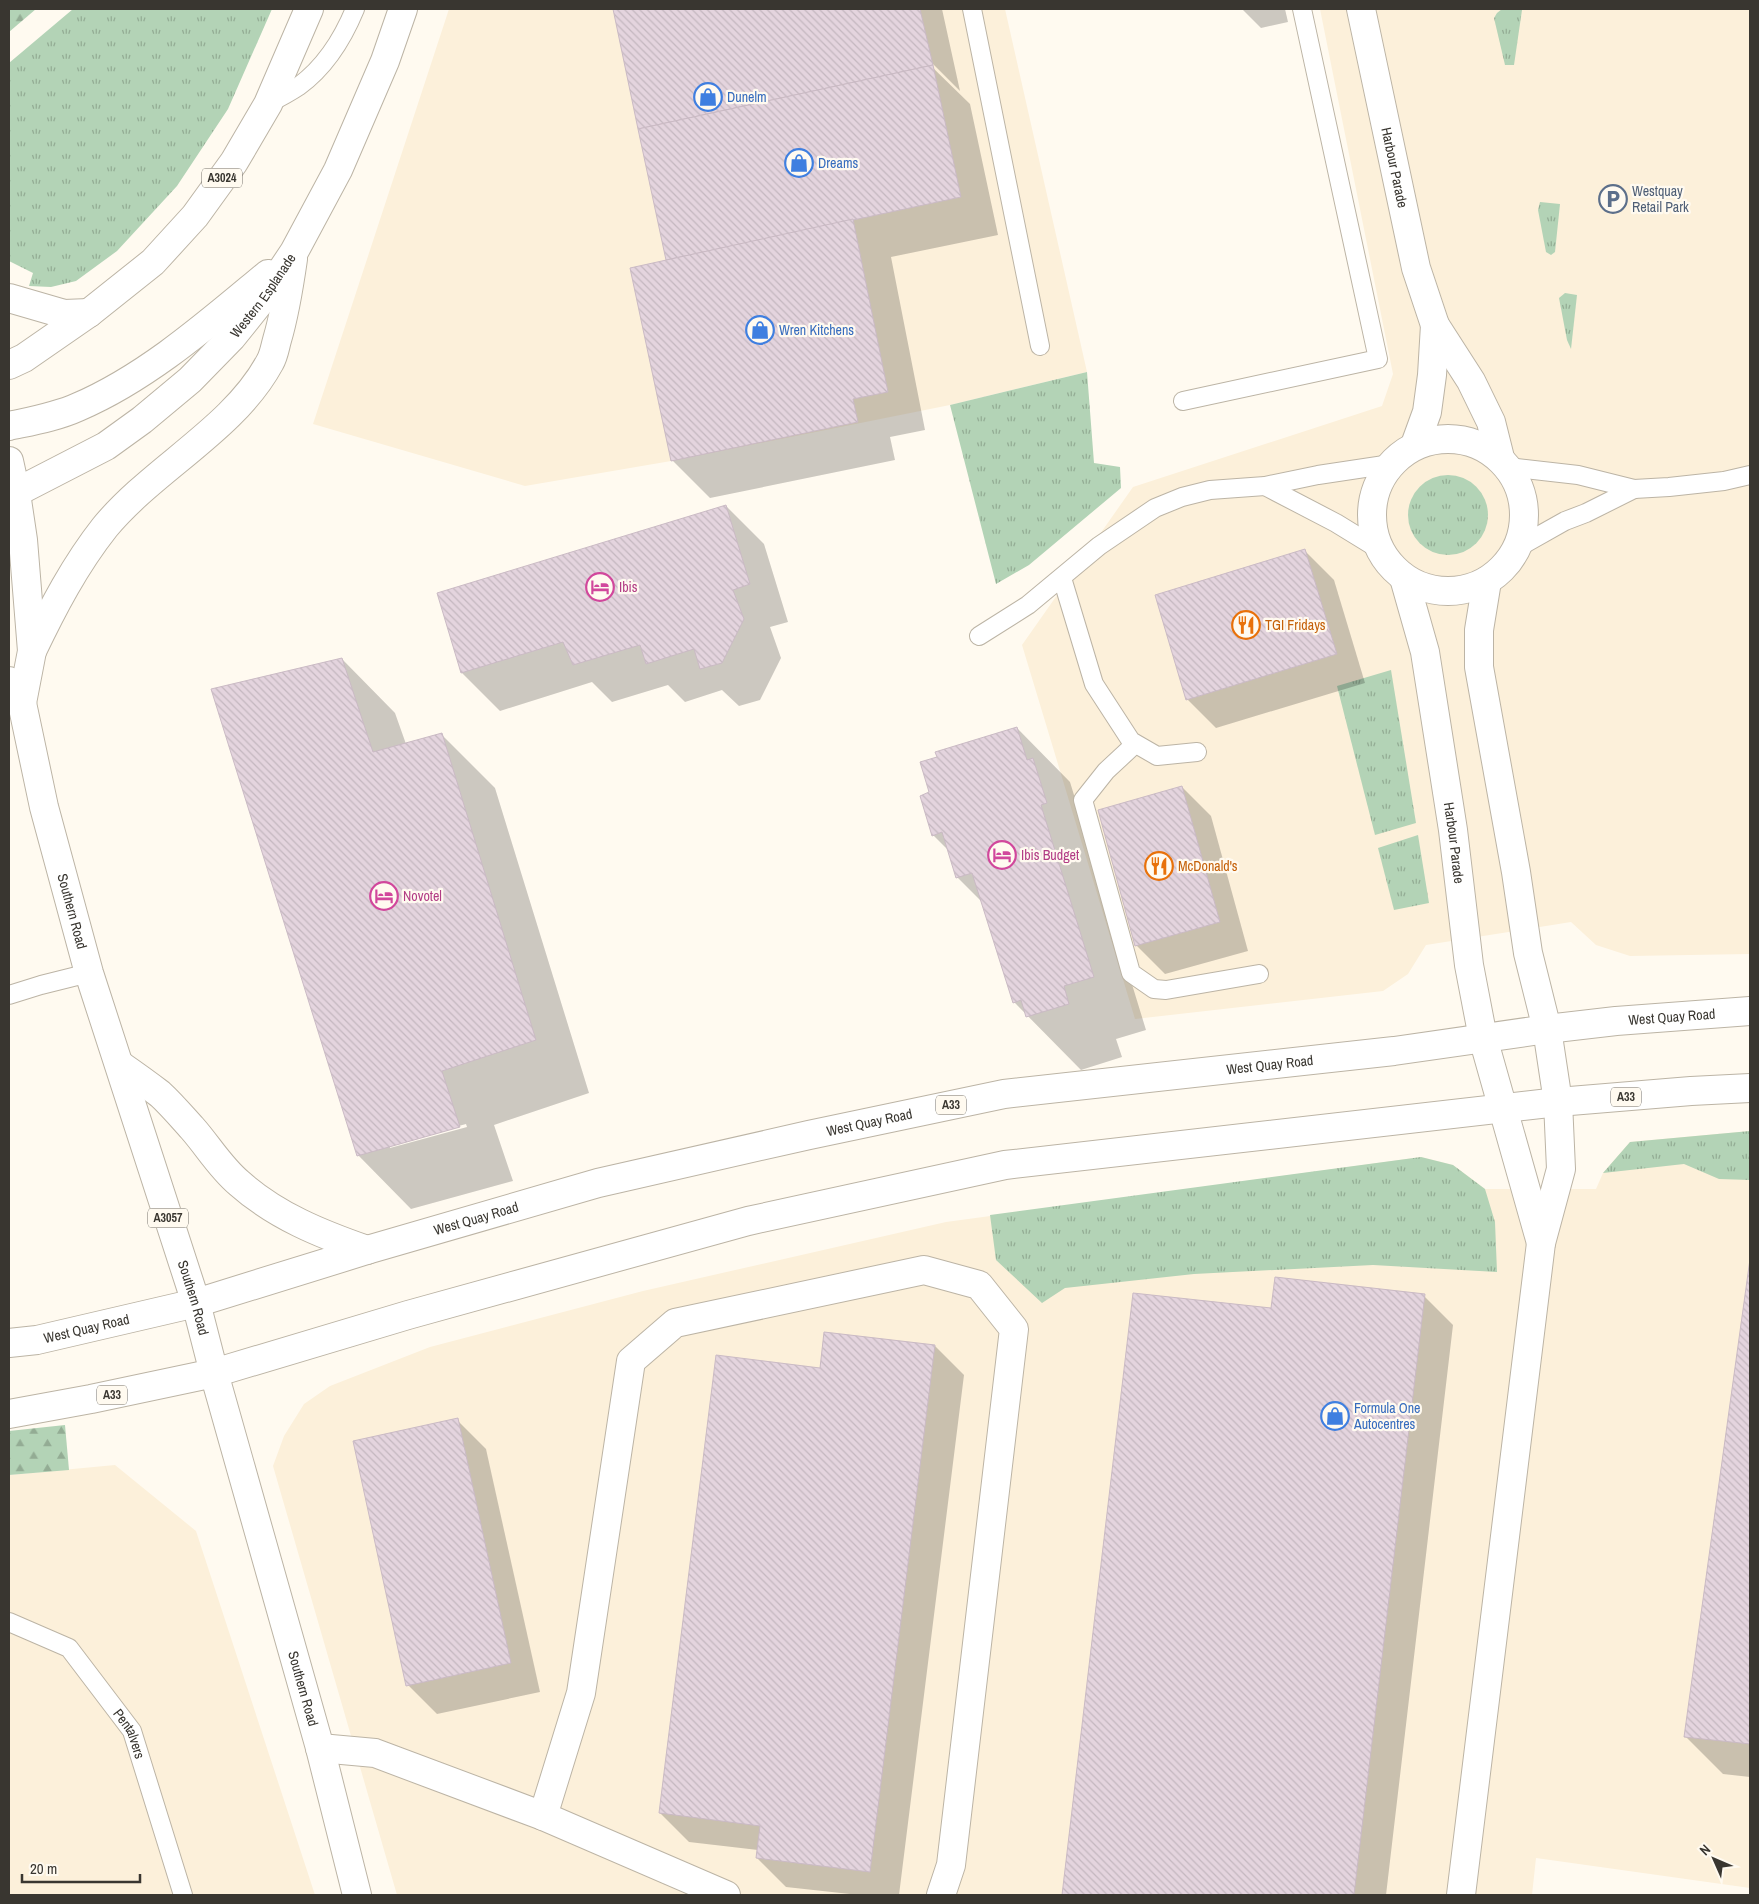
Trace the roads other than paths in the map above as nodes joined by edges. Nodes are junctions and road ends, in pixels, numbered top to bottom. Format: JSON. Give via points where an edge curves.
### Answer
{"nodes":[{"id":1,"x":309,"y":9,"type":"edge"},
{"id":2,"x":355,"y":9,"type":"edge"},
{"id":3,"x":404,"y":9,"type":"edge"},
{"id":4,"x":972,"y":9,"type":"edge"},
{"id":5,"x":1302,"y":9,"type":"edge"},
{"id":6,"x":1361,"y":9,"type":"edge"},
{"id":7,"x":268,"y":104,"type":"junction"},
{"id":8,"x":294,"y":252,"type":"junction"},
{"id":9,"x":9,"y":298,"type":"edge"},
{"id":10,"x":89,"y":314,"type":"junction"},
{"id":11,"x":1435,"y":325,"type":"junction"},
{"id":12,"x":1040,"y":346,"type":"dead end"},
{"id":13,"x":9,"y":365,"type":"edge"},
{"id":14,"x":1183,"y":401,"type":"dead end"},
{"id":15,"x":9,"y":426,"type":"edge"},
{"id":16,"x":1415,"y":445,"type":"junction"},
{"id":17,"x":9,"y":461,"type":"edge"},
{"id":18,"x":1504,"y":463,"type":"junction"},
{"id":19,"x":1391,"y":464,"type":"junction"},
{"id":20,"x":1750,"y":475,"type":"edge"},
{"id":21,"x":1265,"y":486,"type":"junction"},
{"id":22,"x":1634,"y":489,"type":"junction"},
{"id":23,"x":12,"y":494,"type":"edge"},
{"id":24,"x":1517,"y":548,"type":"junction"},
{"id":25,"x":1380,"y":550,"type":"junction"},
{"id":26,"x":1062,"y":578,"type":"junction"},
{"id":27,"x":1404,"y":578,"type":"junction"},
{"id":28,"x":1487,"y":581,"type":"junction"},
{"id":29,"x":979,"y":636,"type":"dead end"},
{"id":30,"x":32,"y":651,"type":"junction"},
{"id":31,"x":13,"y":702,"type":"edge"},
{"id":32,"x":1135,"y":744,"type":"junction"},
{"id":33,"x":1196,"y":752,"type":"dead end"},
{"id":34,"x":89,"y":973,"type":"junction"},
{"id":35,"x":1259,"y":974,"type":"dead end"},
{"id":36,"x":9,"y":995,"type":"edge"},
{"id":37,"x":1750,"y":1011,"type":"edge"},
{"id":38,"x":1547,"y":1029,"type":"junction"},
{"id":39,"x":1483,"y":1038,"type":"junction"},
{"id":40,"x":120,"y":1064,"type":"junction"},
{"id":41,"x":1750,"y":1088,"type":"edge"},
{"id":42,"x":1558,"y":1102,"type":"junction"},
{"id":43,"x":1502,"y":1109,"type":"junction"},
{"id":44,"x":1542,"y":1243,"type":"junction"},
{"id":45,"x":367,"y":1250,"type":"junction"},
{"id":46,"x":196,"y":1303,"type":"junction"},
{"id":47,"x":9,"y":1343,"type":"edge"},
{"id":48,"x":214,"y":1373,"type":"junction"},
{"id":49,"x":9,"y":1414,"type":"edge"},
{"id":50,"x":9,"y":1622,"type":"edge"},
{"id":51,"x":320,"y":1748,"type":"junction"},
{"id":52,"x":542,"y":1816,"type":"junction"},
{"id":53,"x":183,"y":1895,"type":"edge"},
{"id":54,"x":357,"y":1895,"type":"edge"},
{"id":55,"x":726,"y":1895,"type":"edge"},
{"id":56,"x":941,"y":1895,"type":"edge"},
{"id":57,"x":1461,"y":1895,"type":"edge"}],
"edges":[{"from":1,"to":7,"type":"main road","number":"A3024"},
{"from":2,"to":7,"type":"lane","via":[[348,27],[328,58],[300,85]]},
{"from":3,"to":8,"type":"main road","name":"Western Esplanade","via":[[385,62],[338,170]]},
{"from":4,"to":12,"type":"lane"},
{"from":5,"to":14,"type":"lane","via":[[1378,359]]},
{"from":6,"to":11,"type":"main road","name":"Harbour Parade","via":[[1416,268]]},
{"from":7,"to":10,"type":"main road","number":"A3024","via":[[234,162],[195,216],[153,262]]},
{"from":8,"to":15,"type":"main road","via":[[198,332],[128,381],[79,407],[45,419]]},
{"from":8,"to":23,"type":"main road","name":"Western Esplanade","via":[[232,338],[190,380],[106,446]]},
{"from":8,"to":30,"type":"main road","via":[[286,310],[272,360],[251,393],[106,527],[51,610]]},
{"from":9,"to":10,"type":"main road","via":[[64,314]]},
{"from":10,"to":13,"type":"main road","number":"A3024"},
{"from":11,"to":16,"type":"main road","name":"Harbour Parade","via":[[1427,412]]},
{"from":11,"to":18,"type":"main road","name":"Harbour Parade","via":[[1471,381],[1491,422]]},
{"from":16,"to":18,"type":"main road","via":[[1437,438],[1459,439],[1481,446]]},
{"from":16,"to":19,"type":"main road"},
{"from":17,"to":23,"type":"main road","name":"Southern Road","number":"A3057"},
{"from":18,"to":22,"type":"lane","via":[[1578,475]]},
{"from":18,"to":24,"type":"main road","via":[[1520,486],[1524,506]]},
{"from":19,"to":21,"type":"lane"},
{"from":19,"to":25,"type":"main road","via":[[1378,483],[1372,505],[1372,528]]},
{"from":20,"to":22,"type":"lane","via":[[1715,482]]},
{"from":21,"to":25,"type":"lane"},
{"from":21,"to":26,"type":"lane","via":[[1210,490],[1155,508],[1099,546]]},
{"from":22,"to":24,"type":"lane"},
{"from":23,"to":30,"type":"main road","name":"Southern Road","number":"A3057","via":[[23,540]]},
{"from":24,"to":28,"type":"main road","via":[[1504,567]]},
{"from":25,"to":27,"type":"main road"},
{"from":26,"to":29,"type":"lane","via":[[1028,605]]},
{"from":26,"to":32,"type":"lane","via":[[1094,684]]},
{"from":27,"to":28,"type":"main road","via":[[1424,587],[1445,591],[1467,589]]},
{"from":27,"to":39,"type":"main road","name":"Harbour Parade","via":[[1425,652]]},
{"from":28,"to":38,"type":"main road","via":[[1479,630],[1479,668],[1528,954]]},
{"from":30,"to":31,"type":"main road","name":"Southern Road","number":"A3057"},
{"from":31,"to":34,"type":"main road","name":"Southern Road","number":"A3057","via":[[33,755]]},
{"from":32,"to":33,"type":"lane","via":[[1158,756]]},
{"from":32,"to":35,"type":"lane","via":[[1106,771],[1083,800],[1131,973],[1154,989],[1166,990]]},
{"from":34,"to":36,"type":"lane"},
{"from":34,"to":40,"type":"main road","name":"Southern Road","number":"A3057"},
{"from":37,"to":38,"type":"main road","name":"West Quay Road","number":"A33"},
{"from":38,"to":39,"type":"main road","name":"West Quay Road","number":"A33"},
{"from":38,"to":42,"type":"main road"},
{"from":39,"to":43,"type":"main road","name":"Harbour Parade"},
{"from":39,"to":45,"type":"main road","name":"West Quay Road","number":"A33","via":[[1394,1051],[1004,1094],[809,1134],[598,1183]]},
{"from":40,"to":45,"type":"main road","via":[[161,1095],[237,1182],[255,1197],[292,1220]]},
{"from":40,"to":46,"type":"main road","name":"Southern Road","number":"A3057"},
{"from":41,"to":42,"type":"main road","number":"A33"},
{"from":42,"to":43,"type":"main road","number":"A33"},
{"from":42,"to":44,"type":"main road","via":[[1561,1168]]},
{"from":43,"to":44,"type":"main road","name":"Harbour Parade"},
{"from":43,"to":48,"type":"main road","number":"A33","via":[[1004,1165],[748,1221],[408,1314]]},
{"from":44,"to":57,"type":"main road"},
{"from":45,"to":46,"type":"main road","name":"West Quay Road","number":"A33"},
{"from":46,"to":47,"type":"main road","name":"West Quay Road","number":"A33","via":[[37,1340]]},
{"from":46,"to":48,"type":"main road","name":"Southern Road","number":"A3057"},
{"from":48,"to":49,"type":"main road","number":"A33"},
{"from":48,"to":51,"type":"main road","name":"Southern Road"},
{"from":50,"to":53,"type":"lane","name":"Pentalvers","via":[[69,1648],[132,1731]]},
{"from":51,"to":52,"type":"main road","via":[[375,1753]]},
{"from":51,"to":54,"type":"main road","name":"Southern Road"},
{"from":52,"to":55,"type":"main road"},
{"from":52,"to":56,"type":"main road","via":[[581,1693],[630,1361],[675,1323],[924,1270],[979,1285],[1014,1329],[951,1866]]}]}
